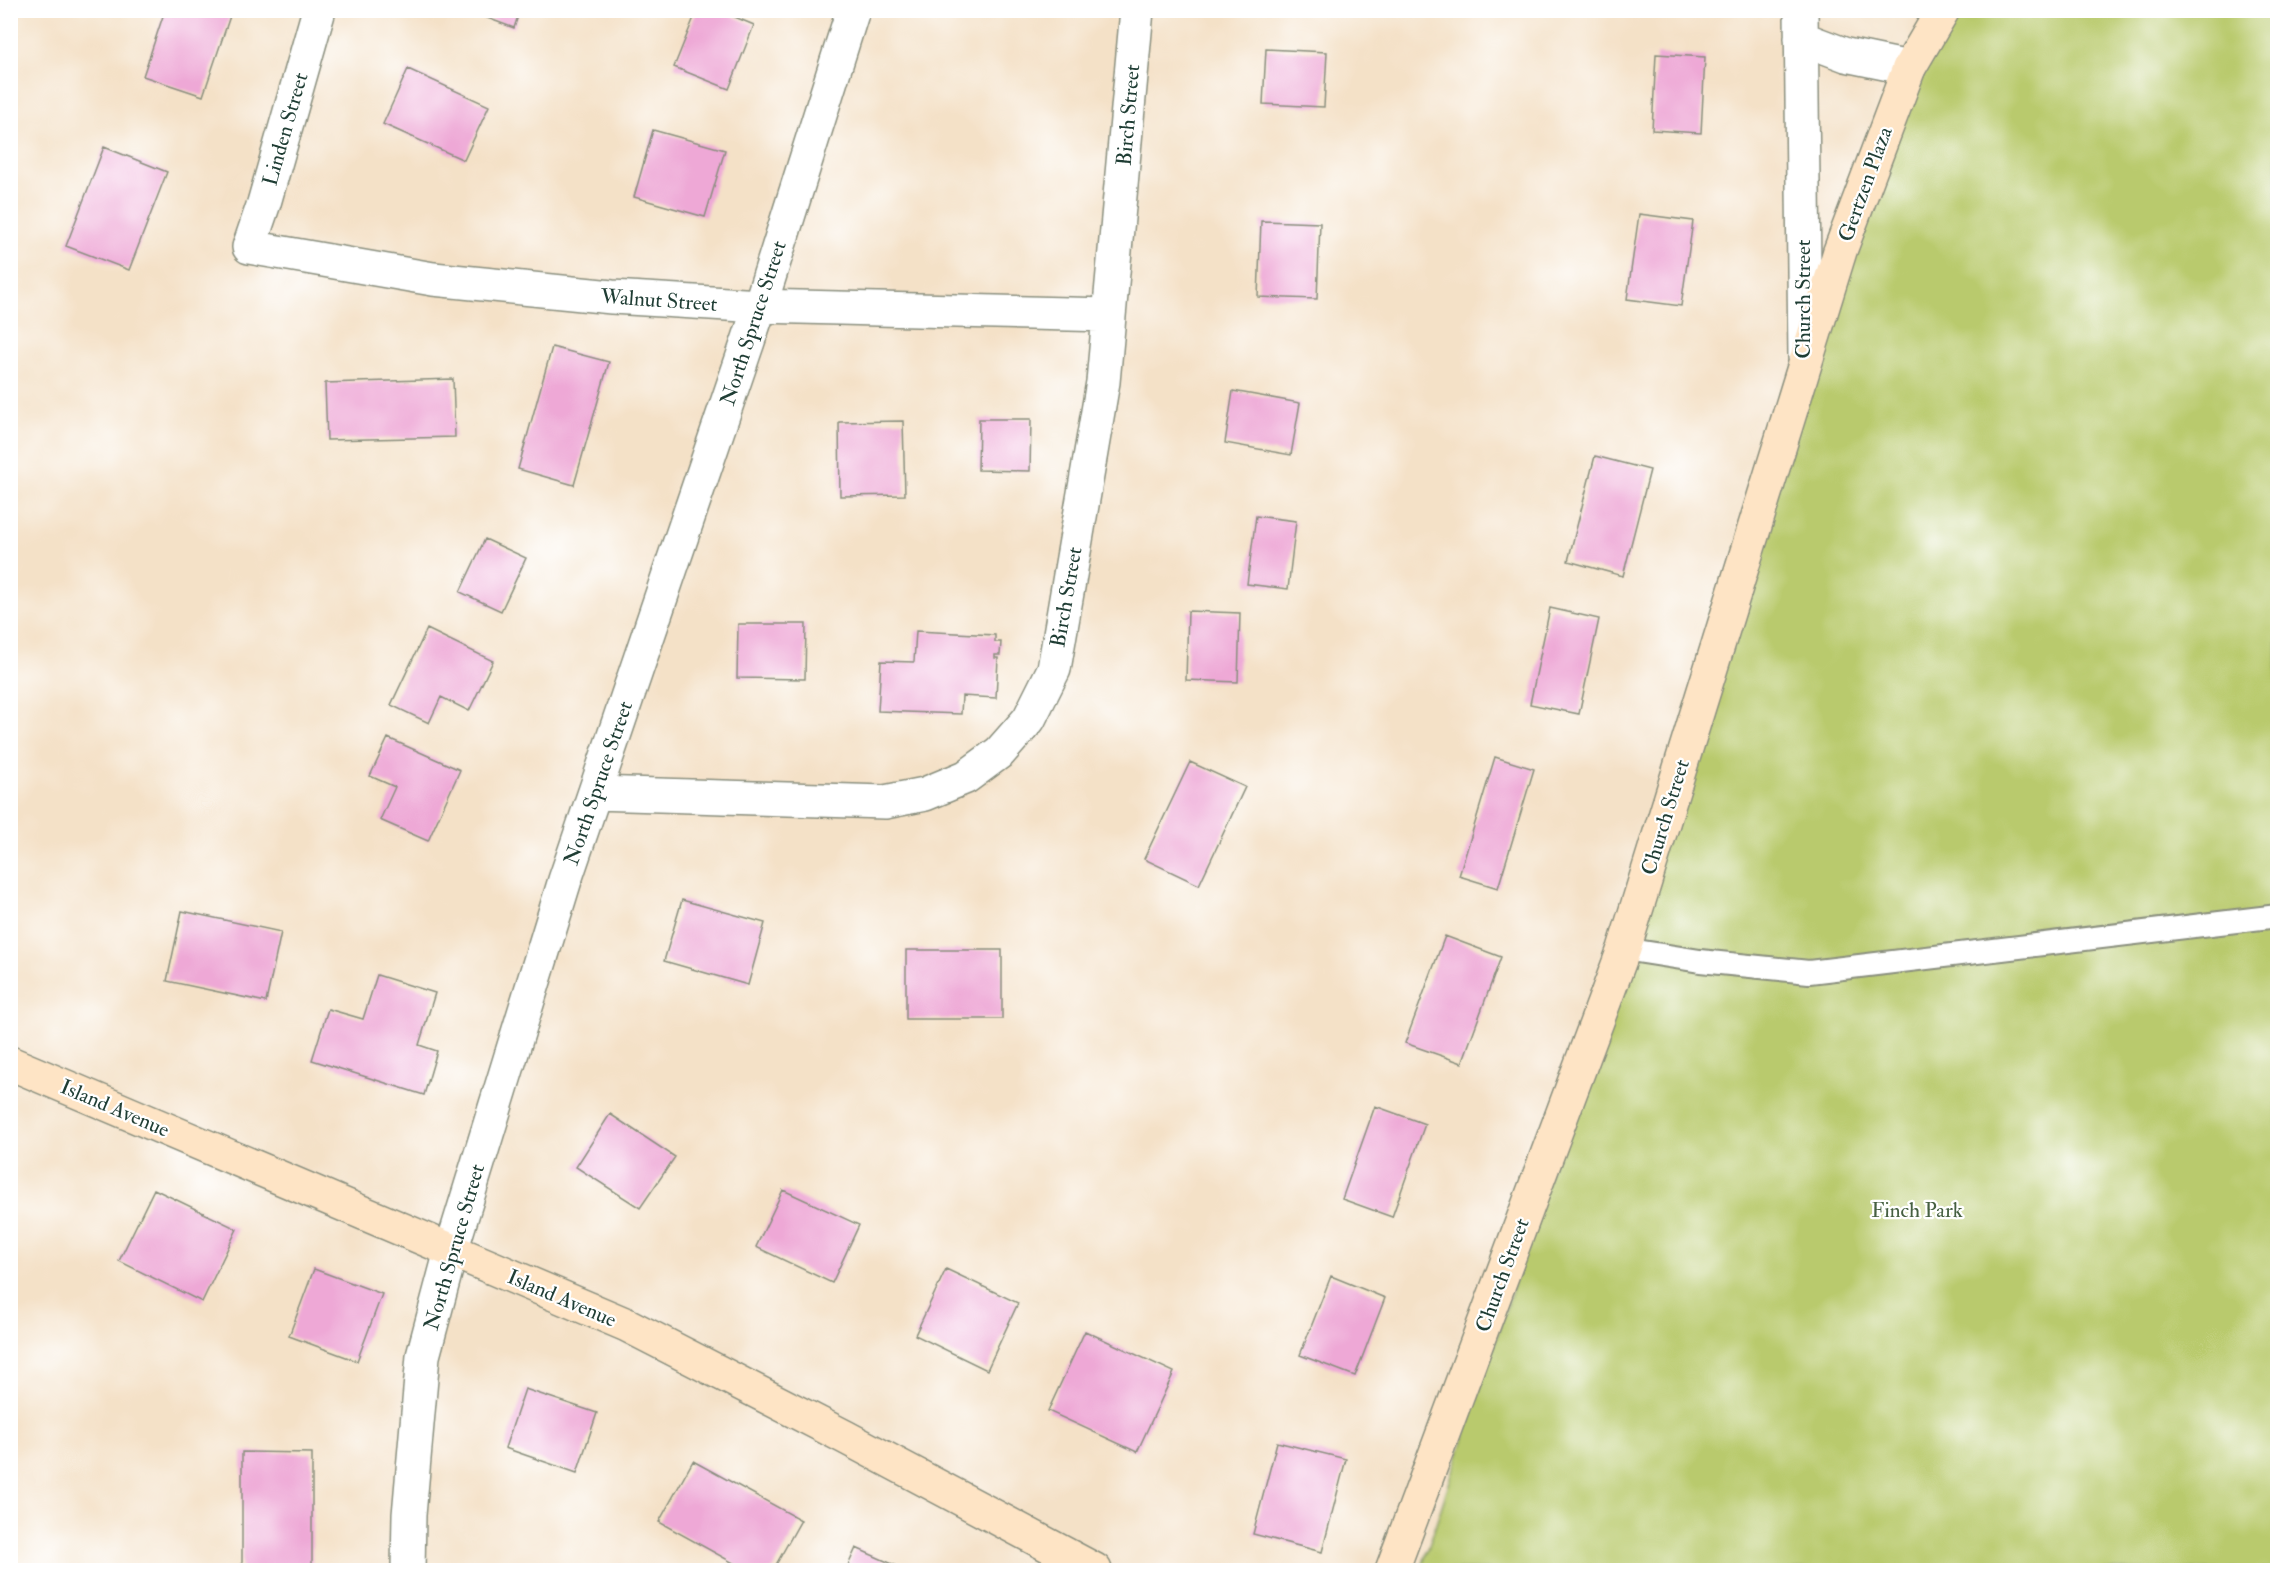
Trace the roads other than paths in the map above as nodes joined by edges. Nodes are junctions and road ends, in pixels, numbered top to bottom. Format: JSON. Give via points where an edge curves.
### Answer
{"nodes":[{"id":1,"x":319,"y":10,"type":"edge"},
{"id":2,"x":853,"y":10,"type":"edge"},
{"id":3,"x":1137,"y":10,"type":"edge"},
{"id":4,"x":1943,"y":10,"type":"edge"},
{"id":5,"x":1801,"y":24,"type":"edge"},
{"id":6,"x":1909,"y":68,"type":"junction"},
{"id":7,"x":249,"y":247,"type":"joint"},
{"id":8,"x":760,"y":306,"type":"junction"},
{"id":9,"x":1109,"y":315,"type":"junction"},
{"id":10,"x":1805,"y":364,"type":"junction"},
{"id":11,"x":595,"y":793,"type":"junction"},
{"id":12,"x":2277,"y":916,"type":"edge"},
{"id":13,"x":1624,"y":949,"type":"junction"},
{"id":14,"x":10,"y":1064,"type":"edge"},
{"id":15,"x":451,"y":1251,"type":"junction"},
{"id":16,"x":408,"y":1570,"type":"edge"},
{"id":17,"x":1095,"y":1570,"type":"edge"},
{"id":18,"x":1392,"y":1570,"type":"edge"}],
"edges":[{"from":1,"to":7,"type":"street","name":"Linden Street"},
{"from":2,"to":8,"type":"street","name":"North Spruce Street"},
{"from":3,"to":9,"type":"street","name":"Birch Street"},
{"from":4,"to":6,"type":"street","name":"Gertzen Plaza"},
{"from":5,"to":6,"type":"street","name":"Church Street","via":[[1846,55]]},
{"from":5,"to":10,"type":"street","name":"Church Street"},
{"from":6,"to":10,"type":"street","name":"Gertzen Plaza","via":[[1840,251]]},
{"from":7,"to":8,"type":"street","name":"Walnut Street","via":[[433,279],[612,297]]},
{"from":8,"to":9,"type":"street","name":"Walnut Street"},
{"from":8,"to":11,"type":"street","name":"North Spruce Street"},
{"from":9,"to":11,"type":"street","name":"Birch Street","via":[[1103,382],[1054,669],[1029,719],[1000,752],[966,777],[925,794],[885,802]]},
{"from":10,"to":13,"type":"street","name":"Church Street"},
{"from":11,"to":15,"type":"street","name":"North Spruce Street"},
{"from":12,"to":13,"type":"lane","via":[[1809,972]]},
{"from":13,"to":18,"type":"street","name":"Church Street"},
{"from":14,"to":15,"type":"street","name":"Island Avenue"},
{"from":15,"to":16,"type":"street","name":"North Spruce Street","via":[[423,1356]]},
{"from":15,"to":17,"type":"street","name":"Island Avenue","via":[[627,1325]]}]}
